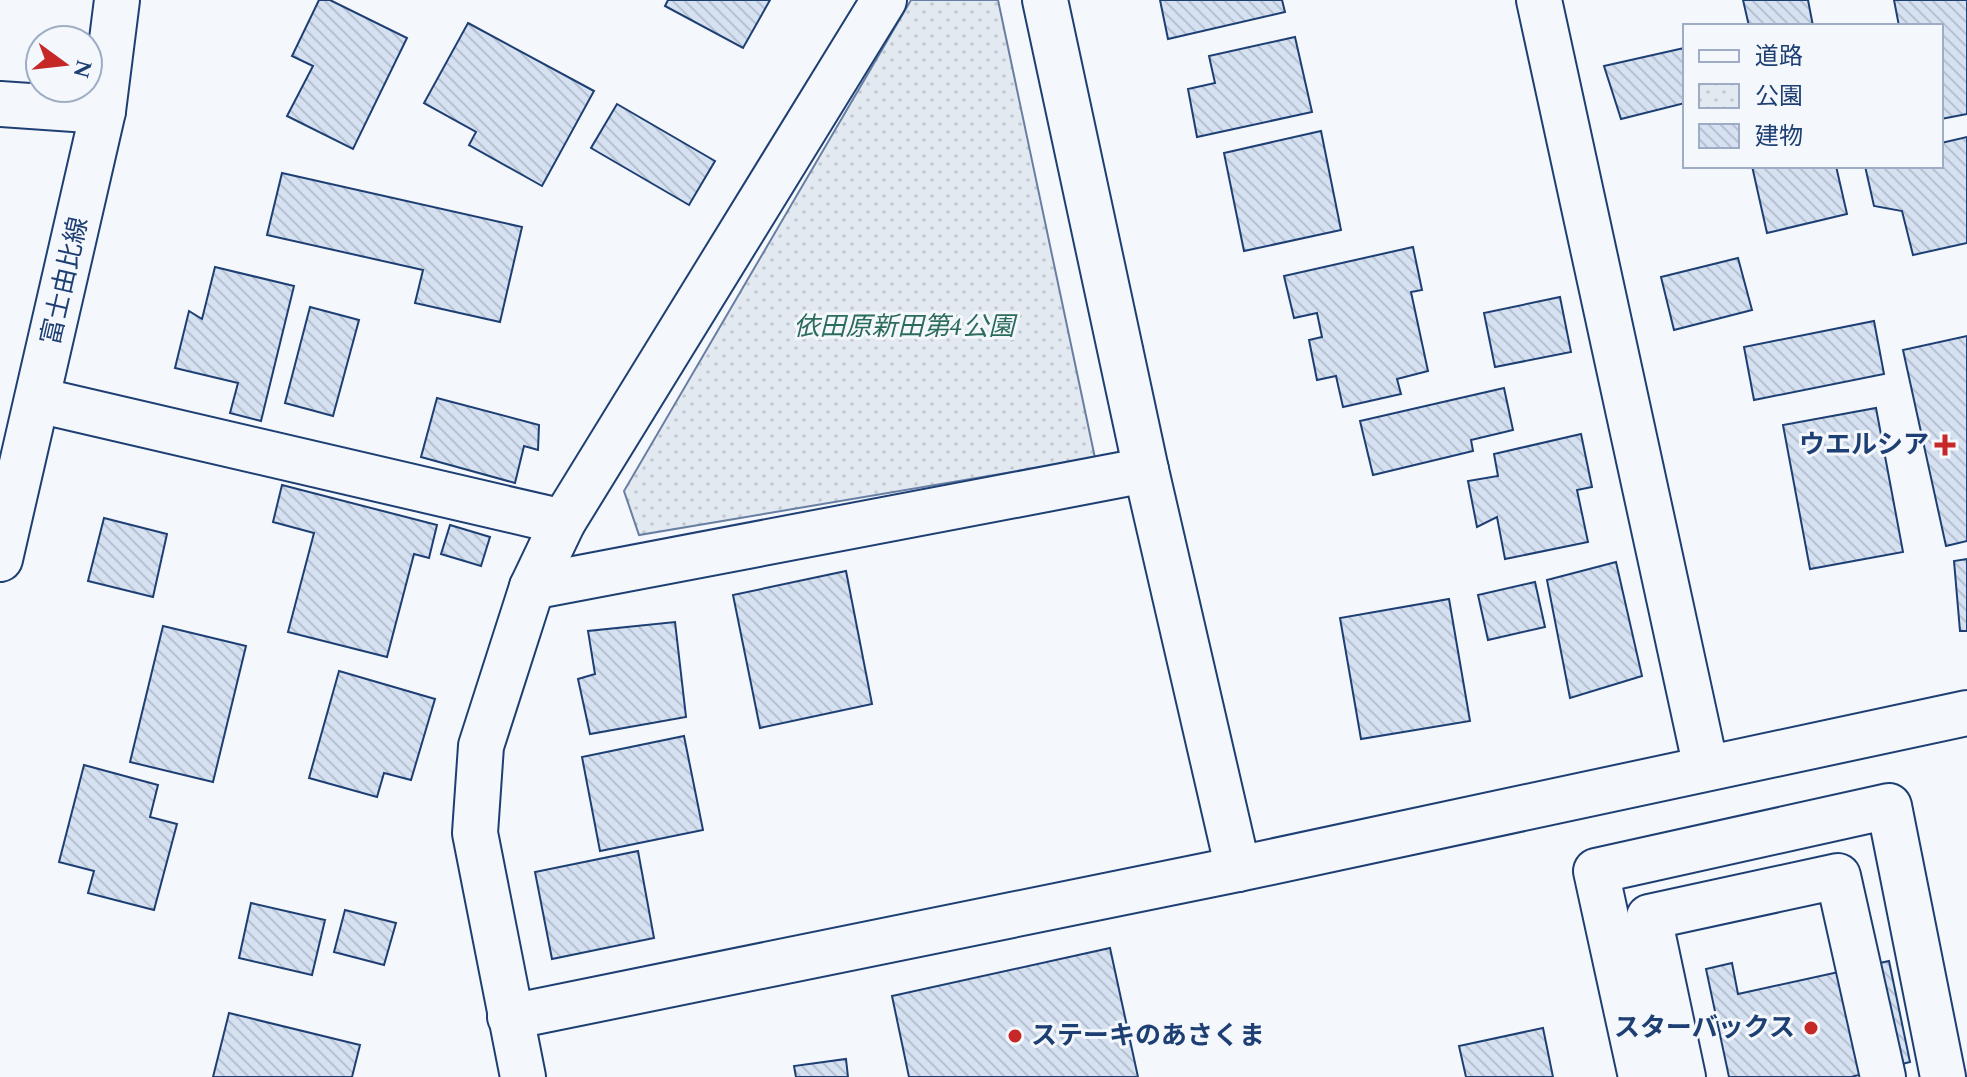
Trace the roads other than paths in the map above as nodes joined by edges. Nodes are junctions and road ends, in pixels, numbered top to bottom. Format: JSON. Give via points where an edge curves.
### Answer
{"nodes":[{"id":1,"x":884,"y":0,"type":"edge"},
{"id":2,"x":1045,"y":0,"type":"edge"},
{"id":3,"x":1539,"y":0,"type":"edge"},
{"id":4,"x":123,"y":4,"type":"edge"},
{"id":5,"x":0,"y":104,"type":"edge"},
{"id":6,"x":103,"y":111,"type":"junction"},
{"id":7,"x":38,"y":400,"type":"junction"},
{"id":8,"x":1146,"y":470,"type":"junction"},
{"id":9,"x":563,"y":522,"type":"junction"},
{"id":10,"x":0,"y":559,"type":"edge"},
{"id":11,"x":532,"y":587,"type":"junction"},
{"id":12,"x":1967,"y":713,"type":"edge"},
{"id":13,"x":1706,"y":768,"type":"junction"},
{"id":14,"x":1238,"y":869,"type":"junction"},
{"id":15,"x":510,"y":1017,"type":"junction"},
{"id":16,"x":523,"y":1077,"type":"edge"},
{"id":17,"x":1641,"y":1077,"type":"edge"},
{"id":18,"x":1683,"y":1077,"type":"edge"},
{"id":19,"x":1883,"y":1077,"type":"edge"},
{"id":20,"x":1943,"y":1077,"type":"edge"}],
"edges":[{"from":1,"to":9,"type":"street"},
{"from":2,"to":8,"type":"street"},
{"from":3,"to":13,"type":"street"},
{"from":4,"to":6,"type":"street","name":"富士由比線"},
{"from":5,"to":6,"type":"street"},
{"from":6,"to":7,"type":"street","name":"富士由比線"},
{"from":7,"to":9,"type":"street"},
{"from":7,"to":10,"type":"street","name":"富士由比線"},
{"from":8,"to":11,"type":"street"},
{"from":8,"to":14,"type":"street"},
{"from":9,"to":11,"type":"street"},
{"from":11,"to":15,"type":"street","via":[[481,746],[475,833]]},
{"from":12,"to":13,"type":"street"},
{"from":13,"to":14,"type":"street"},
{"from":14,"to":15,"type":"street"},
{"from":15,"to":16,"type":"street"},
{"from":17,"to":20,"type":"street","via":[[1596,871],[1889,806]]},
{"from":18,"to":19,"type":"street","via":[[1649,917],[1838,876]]}]}
